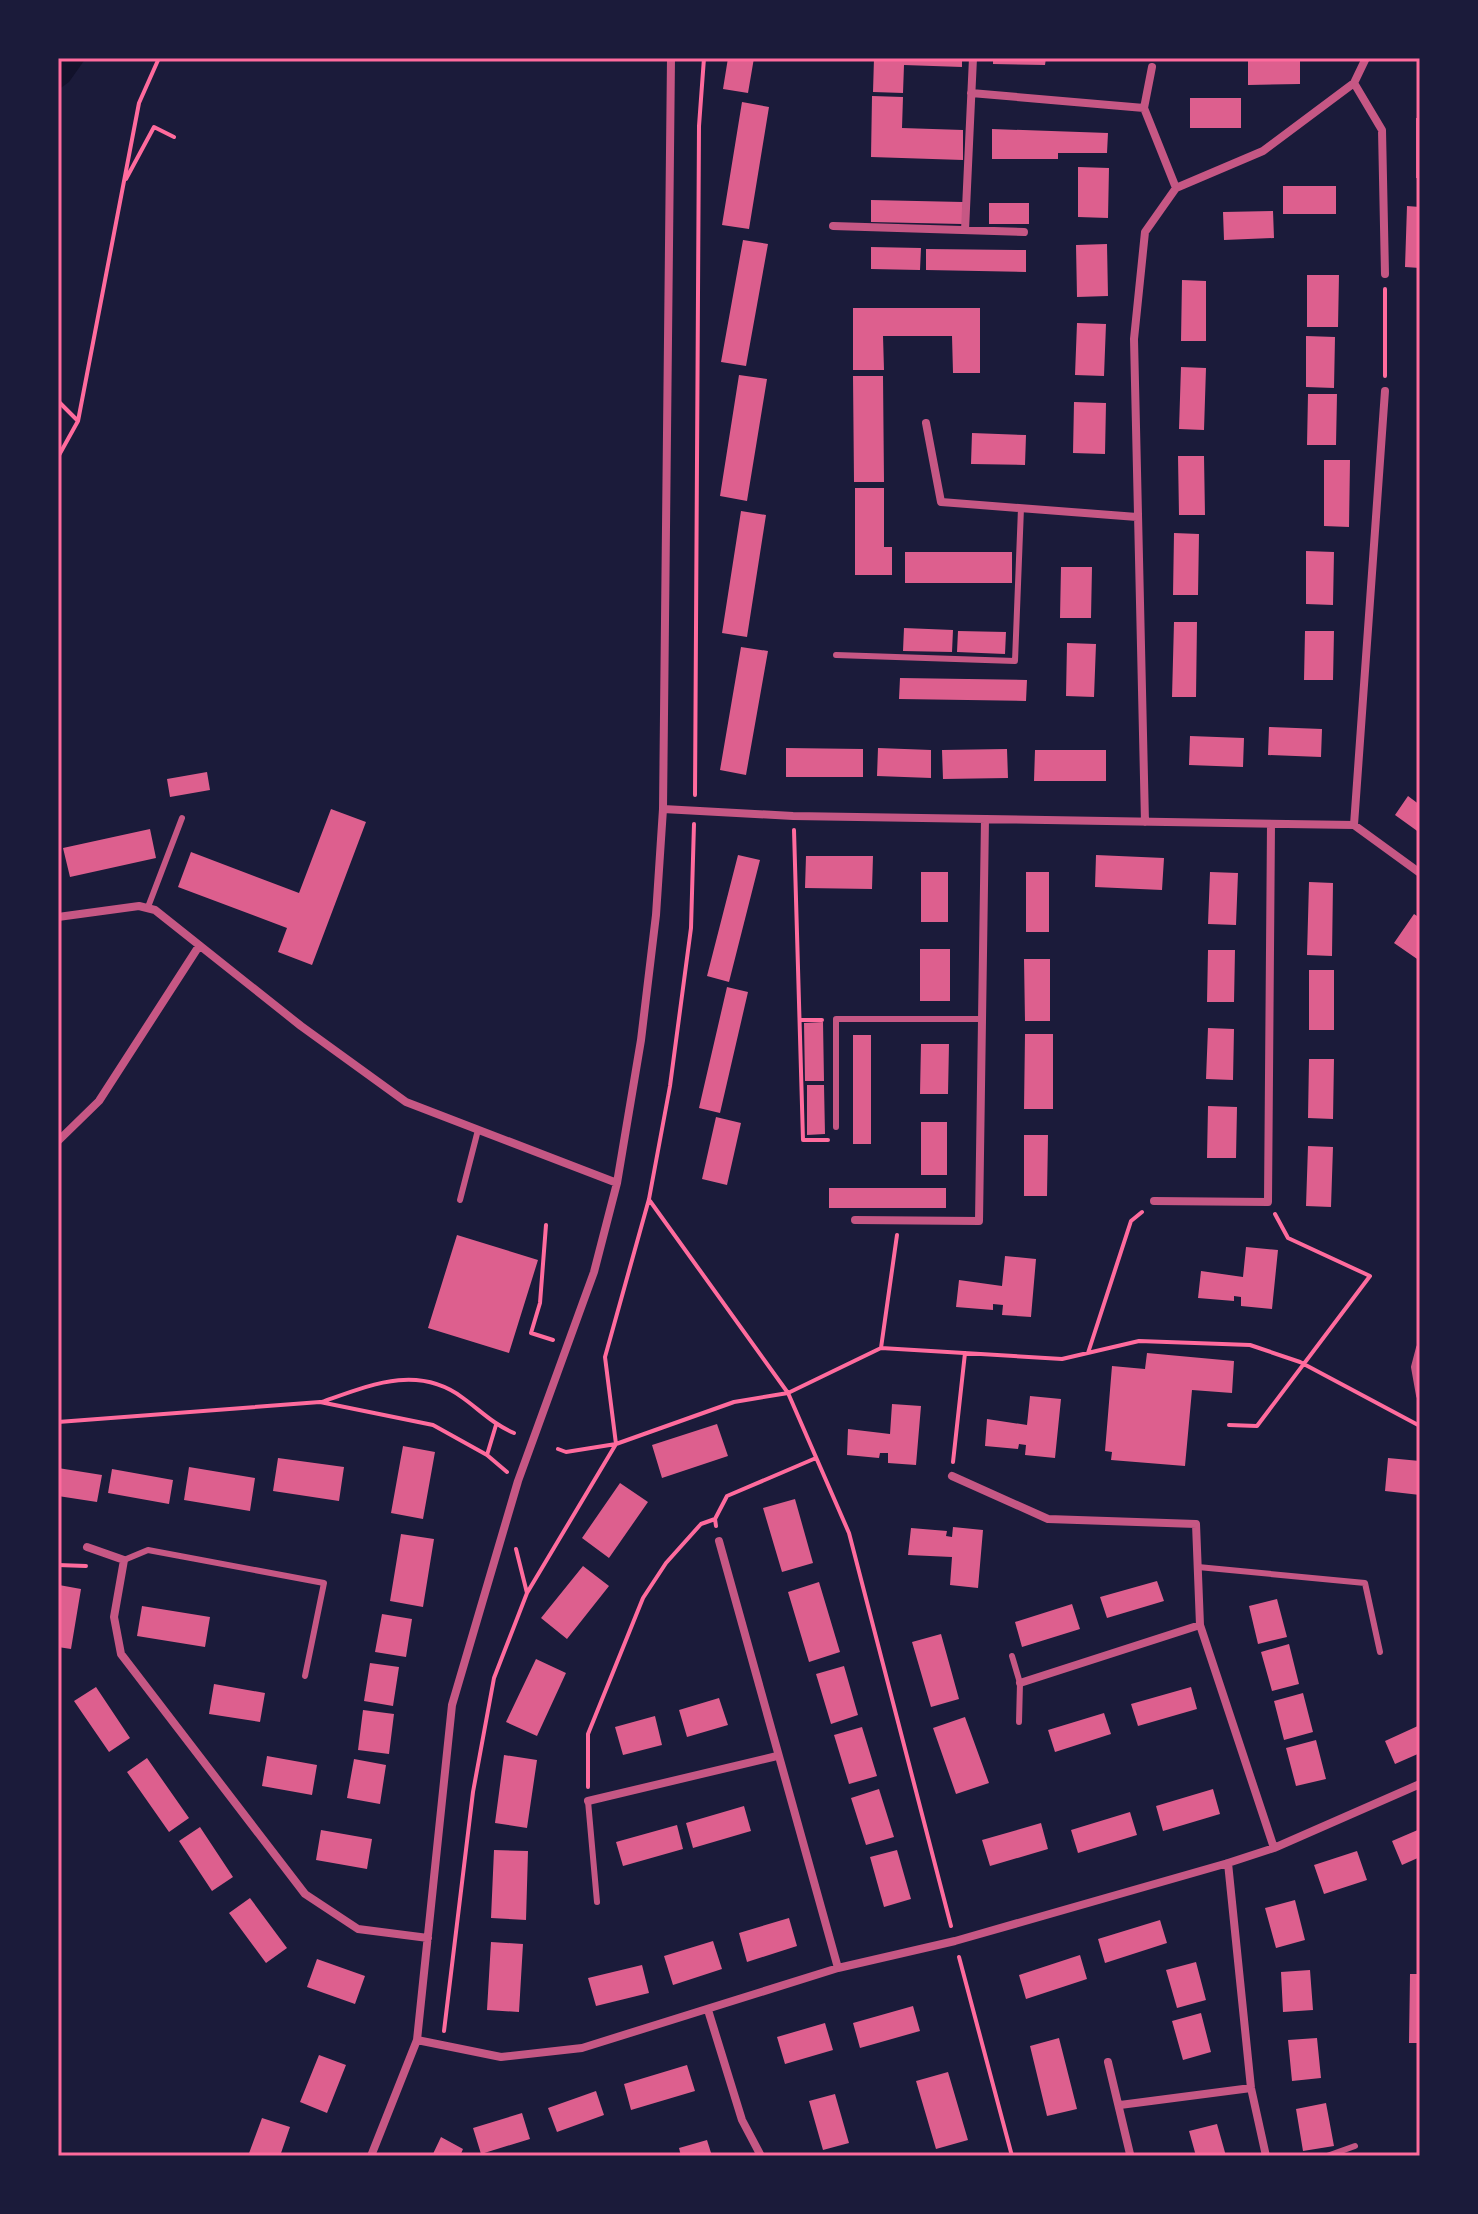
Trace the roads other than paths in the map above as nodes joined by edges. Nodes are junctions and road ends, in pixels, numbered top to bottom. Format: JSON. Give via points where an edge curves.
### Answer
{"nodes":[{"id":1,"x":671,"y":58,"type":"edge"},
{"id":2,"x":973,"y":58,"type":"edge"},
{"id":3,"x":1366,"y":58,"type":"edge"},
{"id":4,"x":1152,"y":67,"type":"dead end"},
{"id":5,"x":1354,"y":83,"type":"junction"},
{"id":6,"x":971,"y":93,"type":"junction"},
{"id":7,"x":1144,"y":108,"type":"junction"},
{"id":8,"x":1176,"y":188,"type":"junction"},
{"id":9,"x":833,"y":226,"type":"dead end"},
{"id":10,"x":965,"y":230,"type":"junction"},
{"id":11,"x":1024,"y":232,"type":"dead end"},
{"id":12,"x":1385,"y":274,"type":"road end"},
{"id":13,"x":1385,"y":391,"type":"road end"},
{"id":14,"x":926,"y":423,"type":"dead end"},
{"id":15,"x":1021,"y":508,"type":"junction"},
{"id":16,"x":1137,"y":517,"type":"junction"},
{"id":17,"x":836,"y":655,"type":"dead end"},
{"id":18,"x":663,"y":809,"type":"junction"},
{"id":19,"x":182,"y":818,"type":"dead end"},
{"id":20,"x":985,"y":819,"type":"junction"},
{"id":21,"x":1145,"y":822,"type":"junction"},
{"id":22,"x":1271,"y":824,"type":"junction"},
{"id":23,"x":1354,"y":825,"type":"junction"},
{"id":24,"x":1420,"y":873,"type":"edge"},
{"id":25,"x":148,"y":907,"type":"junction"},
{"id":26,"x":58,"y":917,"type":"edge"},
{"id":27,"x":199,"y":946,"type":"junction"},
{"id":28,"x":981,"y":1019,"type":"junction"},
{"id":29,"x":836,"y":1127,"type":"road end"},
{"id":30,"x":478,"y":1130,"type":"junction"},
{"id":31,"x":58,"y":1141,"type":"edge"},
{"id":32,"x":617,"y":1183,"type":"junction"},
{"id":33,"x":460,"y":1200,"type":"dead end"},
{"id":34,"x":1154,"y":1201,"type":"road end"},
{"id":35,"x":855,"y":1220,"type":"dead end"},
{"id":36,"x":1420,"y":1348,"type":"edge"},
{"id":37,"x":1420,"y":1395,"type":"edge"},
{"id":38,"x":952,"y":1476,"type":"road end"},
{"id":39,"x":719,"y":1541,"type":"road end"},
{"id":40,"x":87,"y":1547,"type":"dead end"},
{"id":41,"x":124,"y":1560,"type":"junction"},
{"id":42,"x":1198,"y":1567,"type":"junction"},
{"id":43,"x":1200,"y":1625,"type":"junction"},
{"id":44,"x":1380,"y":1652,"type":"dead end"},
{"id":45,"x":1012,"y":1656,"type":"dead end"},
{"id":46,"x":305,"y":1676,"type":"dead end"},
{"id":47,"x":1020,"y":1683,"type":"junction"},
{"id":48,"x":1019,"y":1722,"type":"dead end"},
{"id":49,"x":777,"y":1756,"type":"junction"},
{"id":50,"x":1420,"y":1784,"type":"edge"},
{"id":51,"x":588,"y":1801,"type":"joint"},
{"id":52,"x":1274,"y":1848,"type":"junction"},
{"id":53,"x":1228,"y":1863,"type":"junction"},
{"id":54,"x":597,"y":1902,"type":"dead end"},
{"id":55,"x":428,"y":1938,"type":"junction"},
{"id":56,"x":838,"y":1968,"type":"junction"},
{"id":57,"x":708,"y":2010,"type":"junction"},
{"id":58,"x":417,"y":2040,"type":"junction"},
{"id":59,"x":1108,"y":2062,"type":"dead end"},
{"id":60,"x":1251,"y":2088,"type":"junction"},
{"id":61,"x":1120,"y":2105,"type":"junction"},
{"id":62,"x":1355,"y":2146,"type":"dead end"},
{"id":63,"x":1130,"y":2154,"type":"edge"},
{"id":64,"x":371,"y":2156,"type":"edge"},
{"id":65,"x":761,"y":2156,"type":"edge"},
{"id":66,"x":1266,"y":2156,"type":"edge"},
{"id":67,"x":1327,"y":2156,"type":"edge"}],
"edges":[{"from":1,"to":18,"type":"street"},
{"from":2,"to":6,"type":"street"},
{"from":3,"to":5,"type":"street"},
{"from":4,"to":7,"type":"street"},
{"from":5,"to":8,"type":"street","via":[[1263,151]]},
{"from":5,"to":12,"type":"street","via":[[1382,130]]},
{"from":6,"to":7,"type":"street"},
{"from":6,"to":10,"type":"street"},
{"from":7,"to":8,"type":"street"},
{"from":8,"to":16,"type":"street","via":[[1145,232],[1134,339]]},
{"from":9,"to":10,"type":"street"},
{"from":10,"to":11,"type":"street"},
{"from":13,"to":23,"type":"street"},
{"from":14,"to":15,"type":"street","via":[[941,502]]},
{"from":15,"to":16,"type":"street"},
{"from":15,"to":17,"type":"lane","via":[[1015,661]]},
{"from":16,"to":21,"type":"street"},
{"from":18,"to":20,"type":"street"},
{"from":18,"to":32,"type":"street","via":[[647,993]]},
{"from":19,"to":25,"type":"lane"},
{"from":20,"to":21,"type":"street"},
{"from":20,"to":28,"type":"street"},
{"from":21,"to":22,"type":"street"},
{"from":22,"to":23,"type":"street"},
{"from":22,"to":34,"type":"street","via":[[1268,1202]]},
{"from":23,"to":24,"type":"street"},
{"from":25,"to":26,"type":"street"},
{"from":25,"to":27,"type":"street"},
{"from":27,"to":30,"type":"street","via":[[384,1088]]},
{"from":27,"to":31,"type":"street","via":[[99,1101]]},
{"from":28,"to":29,"type":"lane","via":[[836,1019]]},
{"from":28,"to":35,"type":"street","via":[[979,1221]]},
{"from":30,"to":32,"type":"street"},
{"from":30,"to":33,"type":"lane"},
{"from":32,"to":55,"type":"street","via":[[594,1272],[518,1481],[452,1705]]},
{"from":36,"to":37,"type":"street","via":[[1415,1367]]},
{"from":38,"to":42,"type":"street","via":[[1048,1519],[1196,1524]]},
{"from":39,"to":49,"type":"street"},
{"from":40,"to":41,"type":"street"},
{"from":41,"to":46,"type":"lane","via":[[148,1550],[324,1583]]},
{"from":41,"to":55,"type":"street","via":[[114,1617],[121,1654],[305,1894],[358,1929]]},
{"from":42,"to":43,"type":"street"},
{"from":42,"to":44,"type":"lane","via":[[1365,1583]]},
{"from":43,"to":47,"type":"street"},
{"from":43,"to":52,"type":"street"},
{"from":45,"to":47,"type":"lane"},
{"from":47,"to":48,"type":"lane"},
{"from":49,"to":51,"type":"street"},
{"from":49,"to":56,"type":"street"},
{"from":50,"to":52,"type":"street"},
{"from":51,"to":54,"type":"lane"},
{"from":52,"to":53,"type":"street"},
{"from":53,"to":56,"type":"street","via":[[955,1941]]},
{"from":53,"to":60,"type":"street"},
{"from":55,"to":58,"type":"street"},
{"from":56,"to":57,"type":"street"},
{"from":57,"to":58,"type":"street","via":[[582,2048],[501,2057]]},
{"from":57,"to":65,"type":"street","via":[[742,2120]]},
{"from":58,"to":64,"type":"street"},
{"from":59,"to":61,"type":"street"},
{"from":60,"to":61,"type":"street"},
{"from":60,"to":66,"type":"street"},
{"from":61,"to":63,"type":"street"},
{"from":62,"to":67,"type":"lane"}]}
